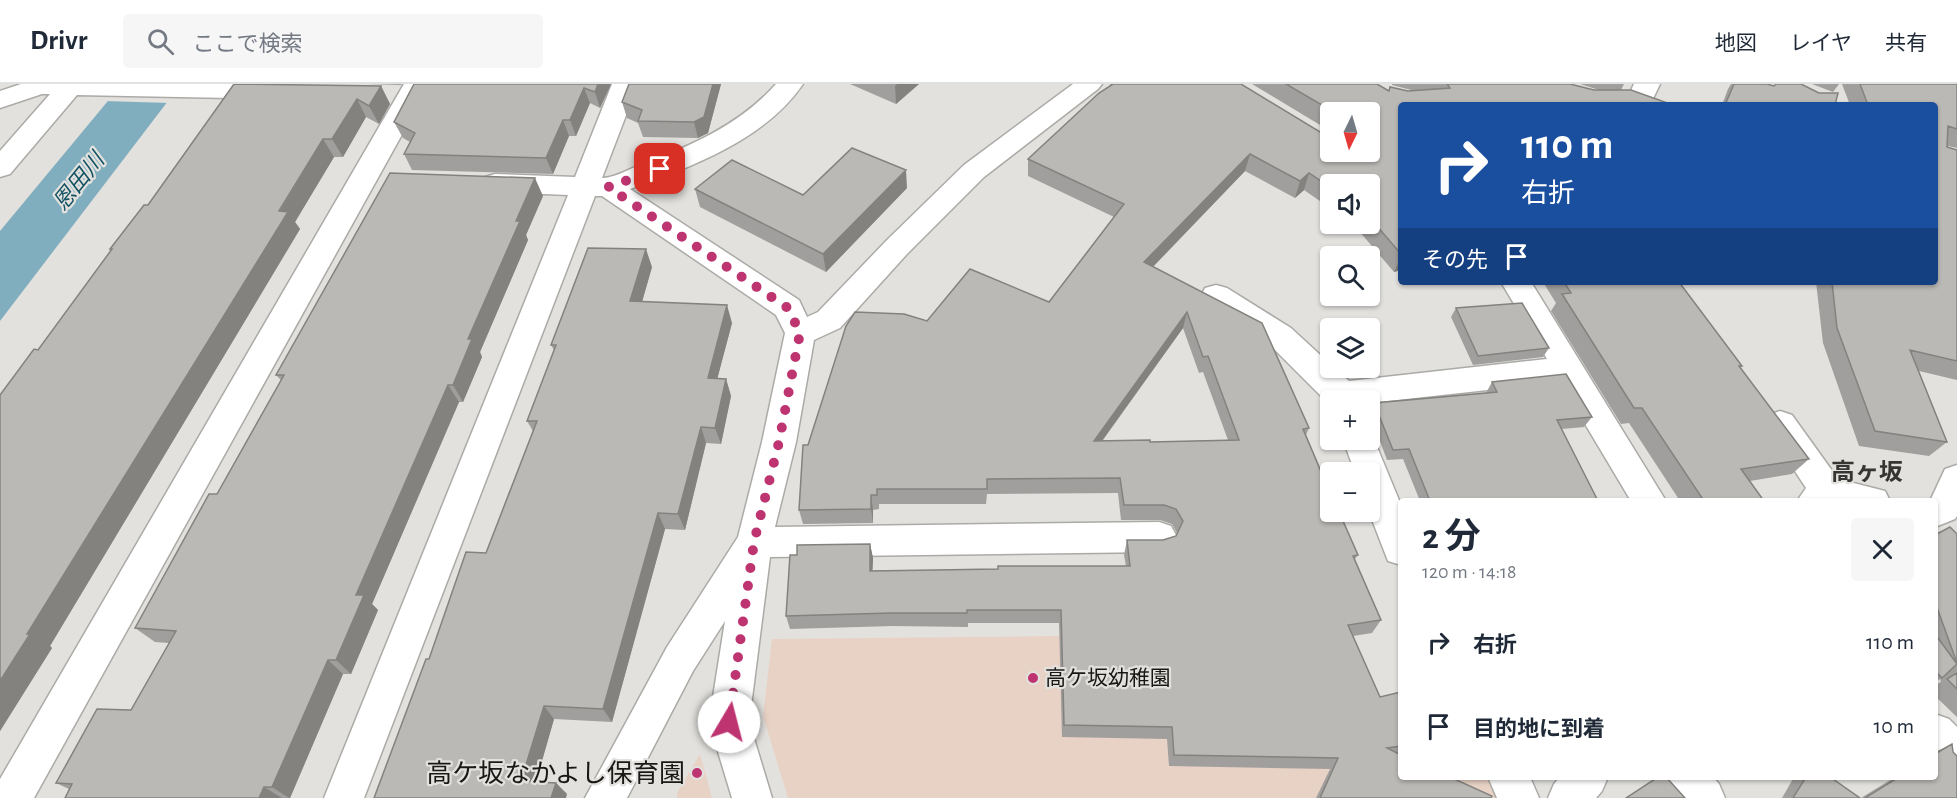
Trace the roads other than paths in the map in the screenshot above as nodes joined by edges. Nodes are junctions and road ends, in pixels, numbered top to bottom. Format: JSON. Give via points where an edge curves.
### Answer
{"nodes":[{"id":1,"x":625,"y":84,"type":"edge"},
{"id":2,"x":790,"y":84,"type":"edge"},
{"id":3,"x":1089,"y":84,"type":"edge"},
{"id":4,"x":1647,"y":84,"type":"edge"},
{"id":5,"x":71,"y":86,"type":"junction"},
{"id":6,"x":234,"y":87,"type":"edge"},
{"id":7,"x":404,"y":91,"type":"edge"},
{"id":8,"x":303,"y":92,"type":"edge"},
{"id":9,"x":0,"y":100,"type":"edge"},
{"id":10,"x":1638,"y":102,"type":"edge"},
{"id":11,"x":211,"y":118,"type":"edge"},
{"id":12,"x":0,"y":168,"type":"edge"},
{"id":13,"x":468,"y":182,"type":"edge"},
{"id":14,"x":596,"y":186,"type":"junction"},
{"id":15,"x":1518,"y":285,"type":"edge"},
{"id":16,"x":1216,"y":296,"type":"edge"},
{"id":17,"x":800,"y":333,"type":"junction"},
{"id":18,"x":1568,"y":369,"type":"junction"},
{"id":19,"x":1336,"y":390,"type":"edge"},
{"id":20,"x":1380,"y":392,"type":"edge"},
{"id":21,"x":1765,"y":403,"type":"edge"},
{"id":22,"x":1363,"y":450,"type":"edge"},
{"id":23,"x":1957,"y":479,"type":"edge"},
{"id":24,"x":1820,"y":496,"type":"edge"},
{"id":25,"x":1647,"y":498,"type":"edge"},
{"id":26,"x":1841,"y":498,"type":"edge"},
{"id":27,"x":1938,"y":511,"type":"edge"},
{"id":28,"x":1159,"y":537,"type":"edge"},
{"id":29,"x":754,"y":542,"type":"junction"},
{"id":30,"x":1398,"y":542,"type":"edge"},
{"id":31,"x":1938,"y":736,"type":"edge"},
{"id":32,"x":1957,"y":754,"type":"edge"},
{"id":33,"x":1510,"y":780,"type":"edge"},
{"id":34,"x":1584,"y":780,"type":"edge"},
{"id":35,"x":1687,"y":780,"type":"edge"},
{"id":36,"x":12,"y":798,"type":"edge"},
{"id":37,"x":344,"y":798,"type":"edge"},
{"id":38,"x":605,"y":798,"type":"edge"},
{"id":39,"x":752,"y":798,"type":"edge"},
{"id":40,"x":1519,"y":798,"type":"edge"},
{"id":41,"x":1568,"y":798,"type":"edge"},
{"id":42,"x":1705,"y":798,"type":"edge"}],
"edges":[{"from":1,"to":14,"type":"street"},
{"from":2,"to":14,"type":"street","via":[[778,101],[721,139],[660,169]]},
{"from":3,"to":17,"type":"street","via":[[974,171],[829,320]]},
{"from":4,"to":10,"type":"street"},
{"from":5,"to":6,"type":"street"},
{"from":5,"to":9,"type":"street","via":[[40,86]]},
{"from":5,"to":12,"type":"street"},
{"from":6,"to":8,"type":"street"},
{"from":6,"to":11,"type":"street"},
{"from":7,"to":36,"type":"street","via":[[375,179]]},
{"from":13,"to":14,"type":"street"},
{"from":14,"to":17,"type":"street","via":[[788,308]]},
{"from":14,"to":37,"type":"street"},
{"from":15,"to":18,"type":"street"},
{"from":16,"to":19,"type":"street","via":[[1280,336]]},
{"from":17,"to":29,"type":"street"},
{"from":18,"to":20,"type":"street"},
{"from":18,"to":25,"type":"street"},
{"from":21,"to":24,"type":"street"},
{"from":22,"to":30,"type":"street"},
{"from":23,"to":27,"type":"street","via":[[1944,509]]},
{"from":24,"to":26,"type":"street"},
{"from":28,"to":29,"type":"street"},
{"from":29,"to":38,"type":"street","via":[[680,659]]},
{"from":29,"to":39,"type":"street","via":[[729,722]]},
{"from":31,"to":32,"type":"street"},
{"from":33,"to":40,"type":"street"},
{"from":34,"to":41,"type":"street"},
{"from":35,"to":42,"type":"street"}]}
